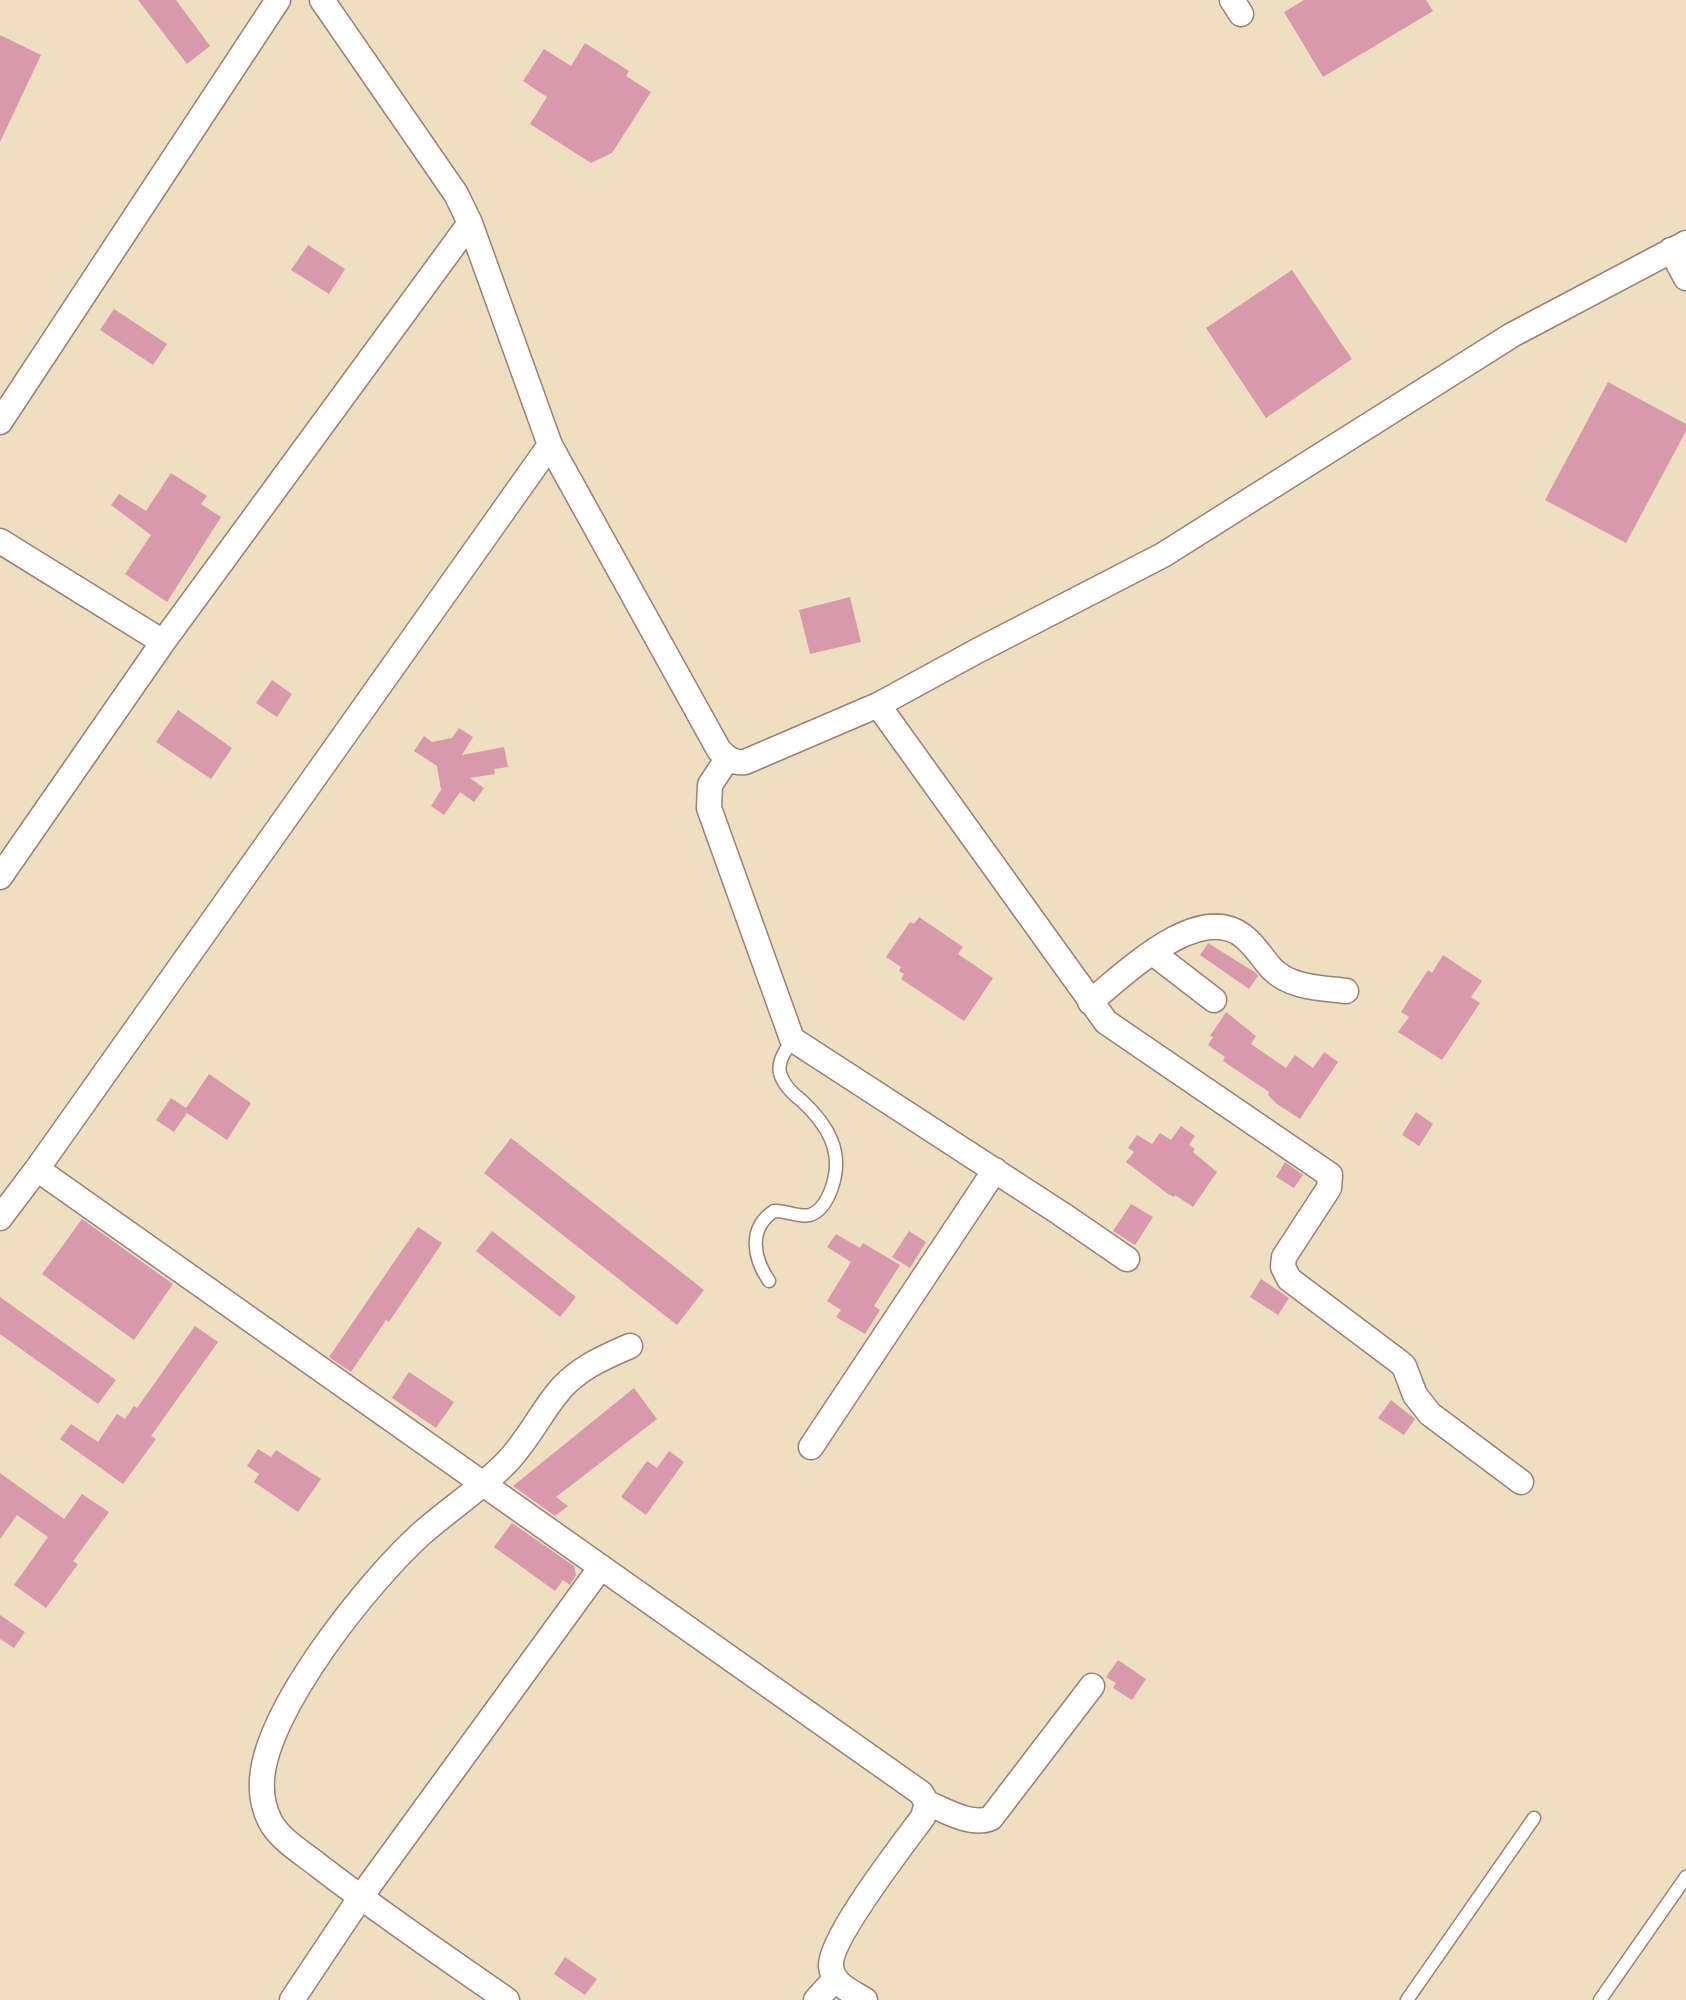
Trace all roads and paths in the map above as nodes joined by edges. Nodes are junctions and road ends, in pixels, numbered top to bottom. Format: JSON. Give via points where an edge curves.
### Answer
{"nodes":[{"id":1,"x":278,"y":0,"type":"edge"},
{"id":2,"x":322,"y":0,"type":"edge"},
{"id":3,"x":470,"y":223,"type":"junction"},
{"id":4,"x":1679,"y":247,"type":"edge"},
{"id":5,"x":1686,"y":278,"type":"edge"},
{"id":6,"x":0,"y":422,"type":"edge"},
{"id":7,"x":550,"y":445,"type":"junction"},
{"id":8,"x":0,"y":541,"type":"edge"},
{"id":9,"x":163,"y":642,"type":"junction"},
{"id":10,"x":878,"y":705,"type":"junction"},
{"id":11,"x":727,"y":759,"type":"junction"},
{"id":12,"x":0,"y":877,"type":"edge"},
{"id":13,"x":1153,"y":953,"type":"junction"},
{"id":14,"x":1346,"y":991,"type":"dead end"},
{"id":15,"x":1214,"y":1000,"type":"dead end"},
{"id":16,"x":1090,"y":1002,"type":"junction"},
{"id":17,"x":792,"y":1039,"type":"junction"},
{"id":18,"x":37,"y":1169,"type":"junction"},
{"id":19,"x":995,"y":1170,"type":"junction"},
{"id":20,"x":0,"y":1218,"type":"edge"},
{"id":21,"x":1127,"y":1259,"type":"dead end"},
{"id":22,"x":769,"y":1281,"type":"dead end"},
{"id":23,"x":630,"y":1346,"type":"dead end"},
{"id":24,"x":811,"y":1447,"type":"dead end"},
{"id":25,"x":1521,"y":1482,"type":"dead end"},
{"id":26,"x":485,"y":1483,"type":"junction"},
{"id":27,"x":601,"y":1567,"type":"junction"},
{"id":28,"x":1092,"y":1686,"type":"dead end"},
{"id":29,"x":927,"y":1803,"type":"junction"},
{"id":30,"x":1534,"y":1818,"type":"dead end"},
{"id":31,"x":1686,"y":1877,"type":"edge"},
{"id":32,"x":360,"y":1898,"type":"junction"},
{"id":33,"x":835,"y":1979,"type":"junction"},
{"id":34,"x":292,"y":2000,"type":"edge"},
{"id":35,"x":507,"y":2000,"type":"edge"},
{"id":36,"x":816,"y":2000,"type":"edge"},
{"id":37,"x":865,"y":2000,"type":"edge"},
{"id":38,"x":1407,"y":2000,"type":"edge"},
{"id":39,"x":1600,"y":2000,"type":"edge"}],
"edges":[{"from":1,"to":6,"type":"street"},
{"from":2,"to":3,"type":"street","via":[[456,194]]},
{"from":3,"to":7,"type":"street"},
{"from":3,"to":9,"type":"street"},
{"from":4,"to":5,"type":"street"},
{"from":4,"to":10,"type":"street","via":[[1512,335],[1163,555]]},
{"from":7,"to":11,"type":"street"},
{"from":7,"to":18,"type":"street"},
{"from":8,"to":9,"type":"street"},
{"from":9,"to":12,"type":"street"},
{"from":10,"to":11,"type":"street","via":[[745,762]]},
{"from":10,"to":16,"type":"street"},
{"from":11,"to":17,"type":"street","via":[[710,785],[709,808]]},
{"from":13,"to":14,"type":"street","via":[[1188,932],[1213,925],[1239,933],[1290,981]]},
{"from":13,"to":15,"type":"street"},
{"from":13,"to":16,"type":"street"},
{"from":16,"to":25,"type":"street","via":[[1119,1033],[1330,1175],[1329,1188],[1284,1257],[1284,1273],[1404,1366],[1415,1395],[1430,1414]]},
{"from":17,"to":19,"type":"street"},
{"from":17,"to":22,"type":"lane","via":[[780,1062],[781,1076],[829,1130],[836,1166],[830,1193],[814,1214],[774,1211],[761,1223],[755,1255]]},
{"from":18,"to":20,"type":"street"},
{"from":18,"to":26,"type":"street"},
{"from":19,"to":21,"type":"street"},
{"from":19,"to":24,"type":"street"},
{"from":23,"to":26,"type":"street","via":[[587,1365],[568,1381],[517,1451]]},
{"from":26,"to":27,"type":"street"},
{"from":26,"to":32,"type":"street","via":[[378,1577],[304,1679],[269,1749],[262,1781],[272,1824]]},
{"from":27,"to":29,"type":"street","via":[[921,1793]]},
{"from":27,"to":32,"type":"street"},
{"from":28,"to":29,"type":"street","via":[[991,1818],[969,1819]]},
{"from":29,"to":33,"type":"street","via":[[923,1817],[836,1945],[830,1968]]},
{"from":30,"to":38,"type":"lane"},
{"from":31,"to":39,"type":"lane"},
{"from":32,"to":34,"type":"street"},
{"from":32,"to":35,"type":"street"},
{"from":33,"to":36,"type":"street"},
{"from":33,"to":37,"type":"street"}]}
